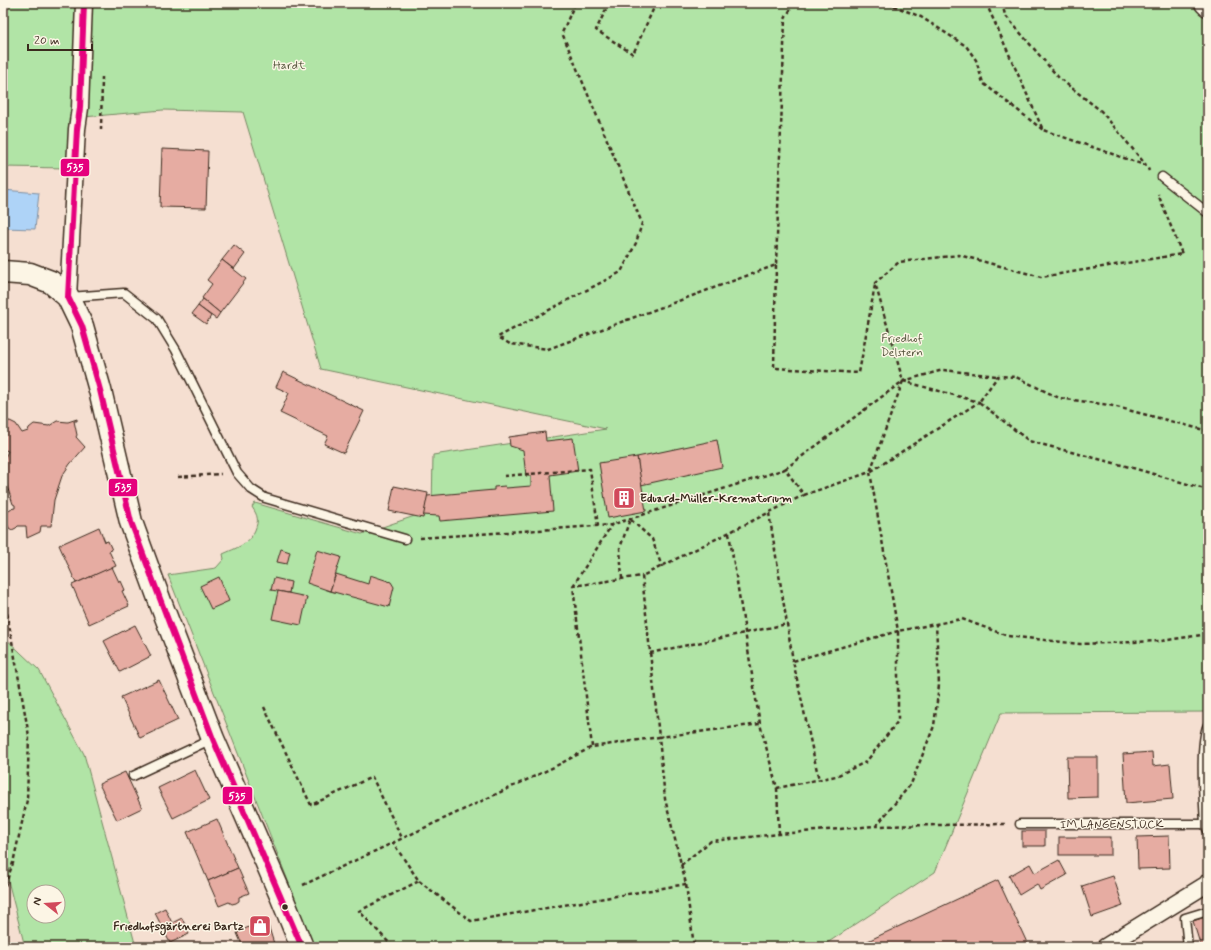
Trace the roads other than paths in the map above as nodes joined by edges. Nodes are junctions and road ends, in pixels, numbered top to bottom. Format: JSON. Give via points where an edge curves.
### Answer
{"nodes":[{"id":1,"x":84,"y":3,"type":"edge"},
{"id":2,"x":1162,"y":177,"type":"road end"},
{"id":3,"x":1208,"y":213,"type":"edge"},
{"id":4,"x":3,"y":272,"type":"edge"},
{"id":5,"x":68,"y":297,"type":"junction"},
{"id":6,"x":405,"y":539,"type":"road end"},
{"id":7,"x":1208,"y":725,"type":"edge"},
{"id":8,"x":212,"y":738,"type":"junction"},
{"id":9,"x":133,"y":776,"type":"dead end"},
{"id":10,"x":1020,"y":824,"type":"road end"},
{"id":11,"x":1206,"y":828,"type":"edge"},
{"id":12,"x":1208,"y":882,"type":"edge"},
{"id":13,"x":1208,"y":911,"type":"edge"},
{"id":14,"x":302,"y":947,"type":"edge"},
{"id":15,"x":1105,"y":947,"type":"edge"},
{"id":16,"x":1188,"y":947,"type":"edge"}],
"edges":[{"from":1,"to":5,"type":"street"},
{"from":2,"to":3,"type":"lane"},
{"from":4,"to":5,"type":"street","via":[[30,274],[51,282]]},
{"from":5,"to":6,"type":"lane","via":[[124,293],[157,319],[176,350],[237,473],[251,489],[266,498]]},
{"from":5,"to":8,"type":"street","via":[[82,326],[100,390],[131,522]]},
{"from":7,"to":11,"type":"lane","name":"IM LANGENSTÜCK","via":[[1205,731],[1203,769]]},
{"from":8,"to":9,"type":"lane"},
{"from":8,"to":14,"type":"street"},
{"from":10,"to":11,"type":"lane","name":"IM LANGENSTÜCK"},
{"from":12,"to":15,"type":"street"},
{"from":13,"to":16,"type":"lane","via":[[1185,918]]}]}
